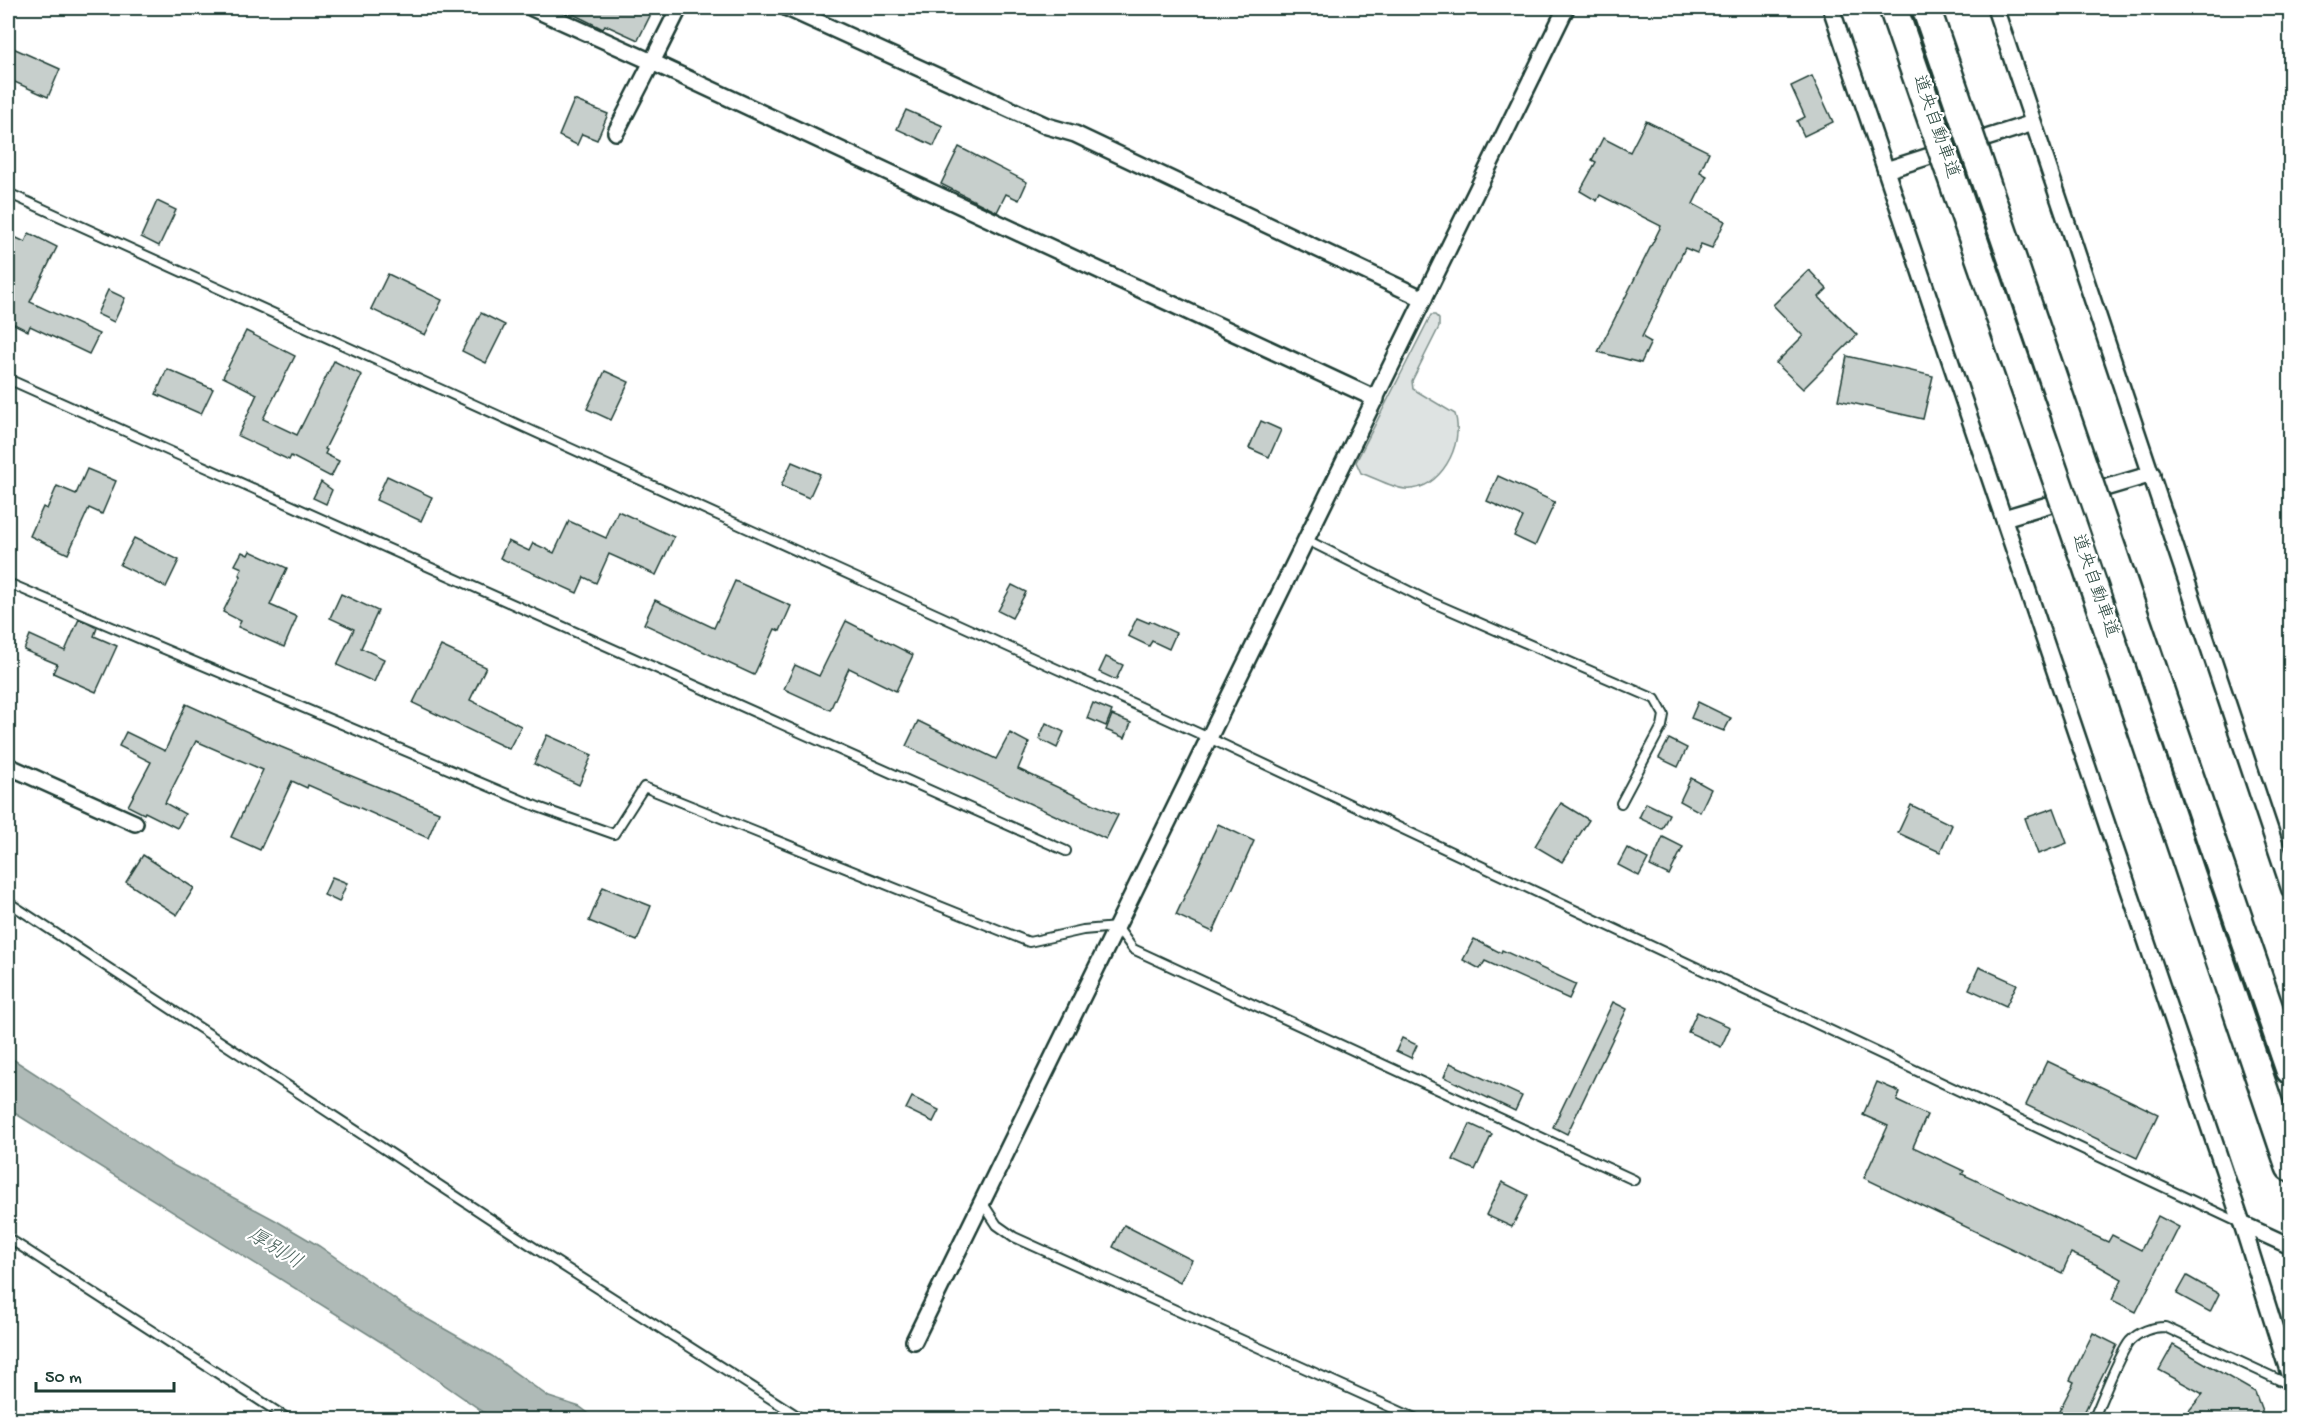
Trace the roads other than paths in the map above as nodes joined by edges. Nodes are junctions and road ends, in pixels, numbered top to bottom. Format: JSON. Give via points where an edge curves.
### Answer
{"nodes":[{"id":1,"x":532,"y":8,"type":"edge"},
{"id":2,"x":679,"y":8,"type":"edge"},
{"id":3,"x":787,"y":8,"type":"edge"},
{"id":4,"x":1566,"y":8,"type":"edge"},
{"id":5,"x":1831,"y":8,"type":"edge"},
{"id":6,"x":1893,"y":8,"type":"edge"},
{"id":7,"x":1926,"y":8,"type":"edge"},
{"id":8,"x":1995,"y":8,"type":"edge"},
{"id":9,"x":652,"y":62,"type":"junction"},
{"id":10,"x":2033,"y":123,"type":"junction"},
{"id":11,"x":616,"y":132,"type":"dead end"},
{"id":12,"x":1886,"y":170,"type":"junction"},
{"id":13,"x":8,"y":192,"type":"edge"},
{"id":14,"x":1424,"y":299,"type":"junction"},
{"id":15,"x":8,"y":379,"type":"edge"},
{"id":16,"x":1376,"y":399,"type":"junction"},
{"id":17,"x":2152,"y":474,"type":"junction"},
{"id":18,"x":2004,"y":518,"type":"junction"},
{"id":19,"x":1307,"y":540,"type":"junction"},
{"id":20,"x":8,"y":583,"type":"edge"},
{"id":21,"x":1209,"y":738,"type":"junction"},
{"id":22,"x":8,"y":766,"type":"edge"},
{"id":23,"x":1621,"y":803,"type":"dead end"},
{"id":24,"x":135,"y":823,"type":"dead end"},
{"id":25,"x":1066,"y":851,"type":"dead end"},
{"id":26,"x":2290,"y":890,"type":"edge"},
{"id":27,"x":8,"y":902,"type":"edge"},
{"id":28,"x":1117,"y":927,"type":"junction"},
{"id":29,"x":2290,"y":1070,"type":"edge"},
{"id":30,"x":2290,"y":1167,"type":"edge"},
{"id":31,"x":1634,"y":1180,"type":"dead end"},
{"id":32,"x":982,"y":1202,"type":"junction"},
{"id":33,"x":2242,"y":1224,"type":"junction"},
{"id":34,"x":8,"y":1238,"type":"edge"},
{"id":35,"x":2290,"y":1246,"type":"edge"},
{"id":36,"x":915,"y":1341,"type":"dead end"},
{"id":37,"x":2290,"y":1377,"type":"edge"},
{"id":38,"x":2290,"y":1385,"type":"edge"},
{"id":39,"x":290,"y":1419,"type":"edge"},
{"id":40,"x":804,"y":1419,"type":"edge"},
{"id":41,"x":1419,"y":1419,"type":"edge"},
{"id":42,"x":2093,"y":1419,"type":"edge"}],
"edges":[{"from":1,"to":9,"type":"street"},
{"from":2,"to":9,"type":"street"},
{"from":3,"to":14,"type":"street","via":[[1047,126],[1076,134]]},
{"from":4,"to":14,"type":"street"},
{"from":5,"to":12,"type":"street"},
{"from":6,"to":30,"type":"highway","name":"道央自動車道","bridge":true},
{"from":7,"to":29,"type":"highway","name":"道央自動車道","bridge":true},
{"from":8,"to":10,"type":"street"},
{"from":9,"to":11,"type":"street"},
{"from":9,"to":16,"type":"street"},
{"from":10,"to":12,"type":"street"},
{"from":10,"to":17,"type":"street"},
{"from":12,"to":18,"type":"street"},
{"from":13,"to":21,"type":"lane"},
{"from":14,"to":16,"type":"street"},
{"from":15,"to":25,"type":"lane"},
{"from":16,"to":19,"type":"street"},
{"from":17,"to":18,"type":"street"},
{"from":17,"to":26,"type":"street"},
{"from":18,"to":33,"type":"street"},
{"from":19,"to":21,"type":"street"},
{"from":19,"to":23,"type":"lane","via":[[1429,602],[1655,699],[1664,715],[1662,726]]},
{"from":20,"to":28,"type":"lane","via":[[538,807],[614,834],[644,787],[1029,942]]},
{"from":21,"to":28,"type":"street"},
{"from":21,"to":33,"type":"lane"},
{"from":22,"to":24,"type":"street"},
{"from":27,"to":40,"type":"lane","via":[[518,1237]]},
{"from":28,"to":31,"type":"lane","via":[[1133,949]]},
{"from":28,"to":32,"type":"street"},
{"from":32,"to":36,"type":"street"},
{"from":32,"to":41,"type":"lane","via":[[997,1225],[1014,1237]]},
{"from":33,"to":35,"type":"street"},
{"from":33,"to":37,"type":"street"},
{"from":34,"to":39,"type":"lane"},
{"from":38,"to":42,"type":"lane","via":[[2165,1327],[2155,1327],[2128,1343]]}]}
